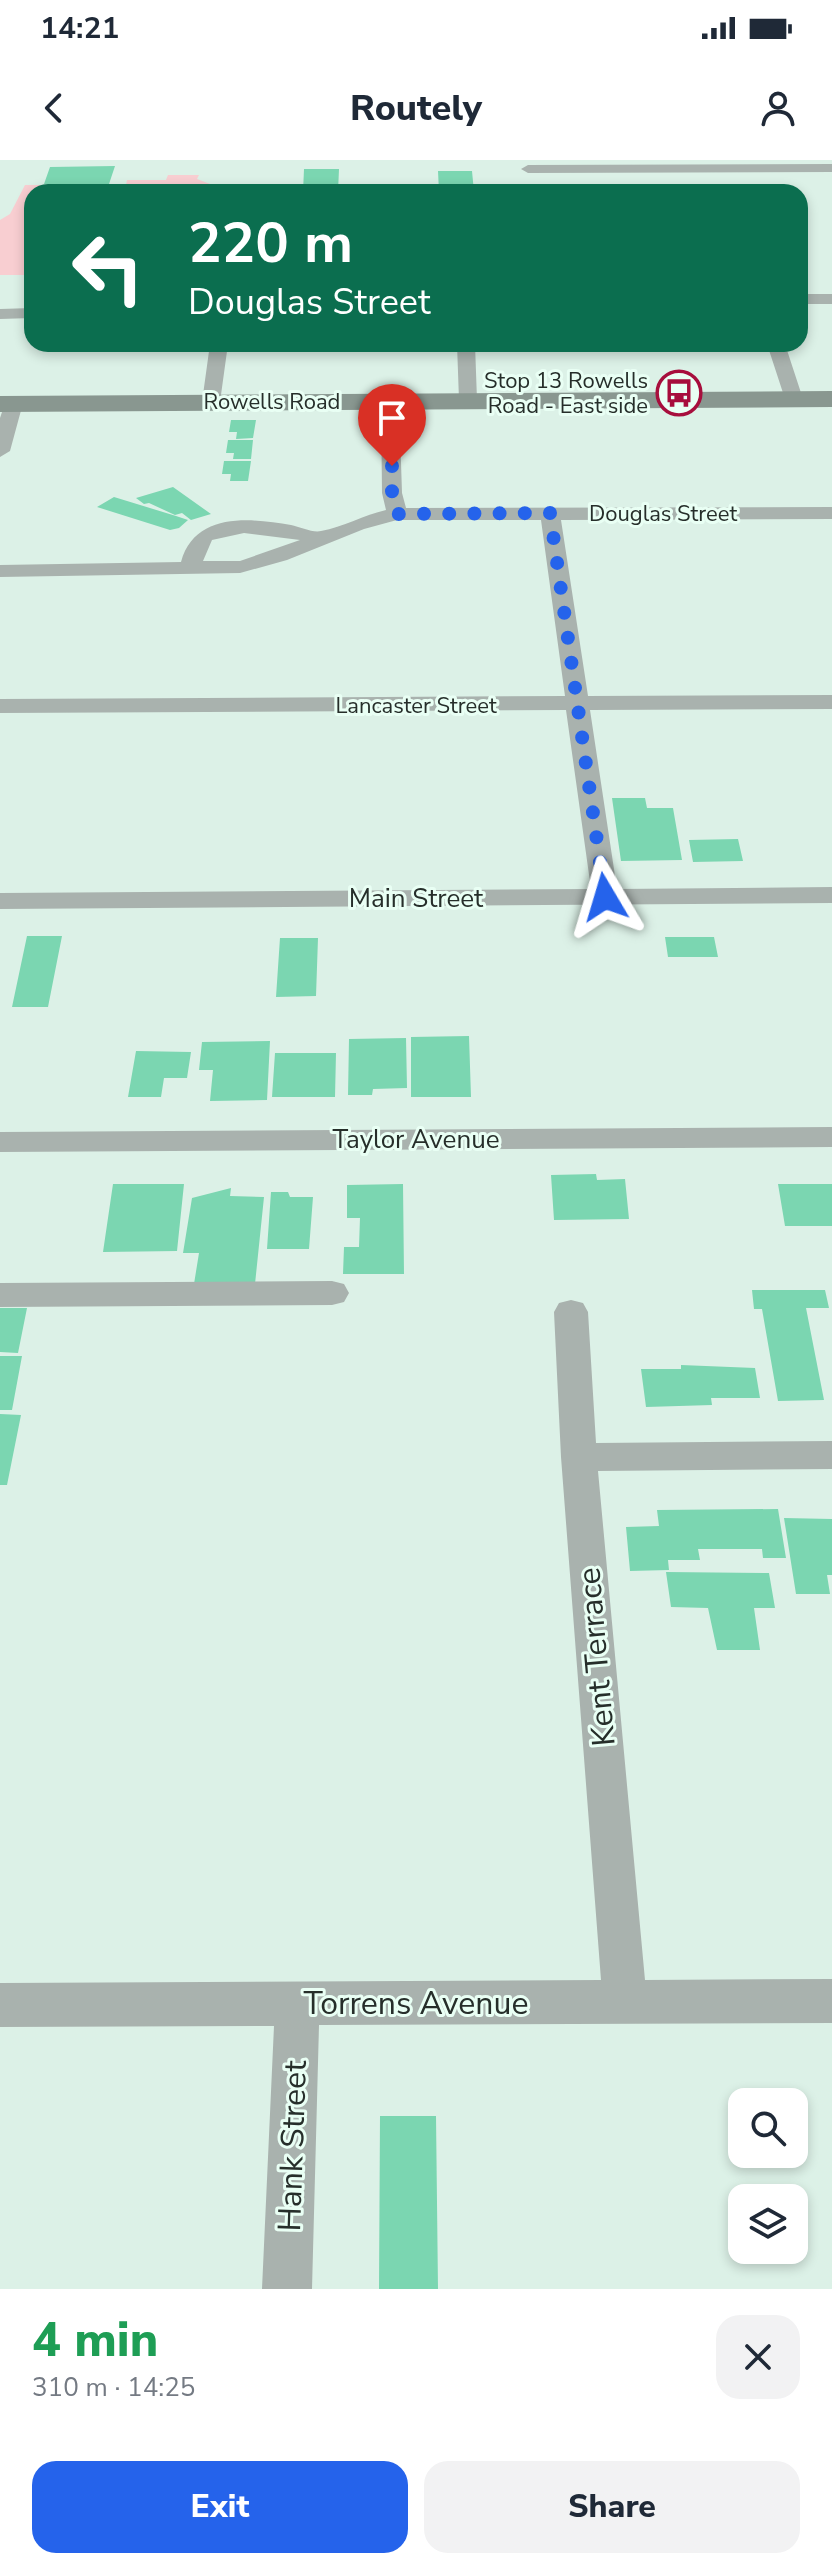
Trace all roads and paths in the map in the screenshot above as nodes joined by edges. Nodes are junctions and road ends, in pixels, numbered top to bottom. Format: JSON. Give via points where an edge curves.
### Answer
{"nodes":[{"id":1,"x":832,"y":168,"type":"edge"},
{"id":2,"x":527,"y":170,"type":"edge"},
{"id":3,"x":808,"y":299,"type":"edge"},
{"id":4,"x":832,"y":299,"type":"edge"},
{"id":5,"x":24,"y":313,"type":"edge"},
{"id":6,"x":0,"y":314,"type":"edge"},
{"id":7,"x":218,"y":352,"type":"edge"},
{"id":8,"x":466,"y":352,"type":"edge"},
{"id":9,"x":779,"y":352,"type":"edge"},
{"id":10,"x":794,"y":399,"type":"junction"},
{"id":11,"x":832,"y":399,"type":"edge"},
{"id":12,"x":468,"y":400,"type":"junction"},
{"id":13,"x":390,"y":401,"type":"junction"},
{"id":14,"x":211,"y":402,"type":"junction"},
{"id":15,"x":7,"y":404,"type":"edge"},
{"id":16,"x":0,"y":451,"type":"edge"},
{"id":17,"x":827,"y":512,"type":"edge"},
{"id":18,"x":550,"y":513,"type":"junction"},
{"id":19,"x":397,"y":514,"type":"junction"},
{"id":20,"x":316,"y":538,"type":"junction"},
{"id":21,"x":832,"y":539,"type":"edge"},
{"id":22,"x":190,"y":570,"type":"junction"},
{"id":23,"x":0,"y":571,"type":"edge"},
{"id":24,"x":832,"y":702,"type":"edge"},
{"id":25,"x":579,"y":704,"type":"junction"},
{"id":26,"x":0,"y":706,"type":"edge"},
{"id":27,"x":832,"y":895,"type":"edge"},
{"id":28,"x":605,"y":897,"type":"junction"},
{"id":29,"x":0,"y":901,"type":"edge"},
{"id":30,"x":832,"y":1137,"type":"edge"},
{"id":31,"x":0,"y":1142,"type":"edge"},
{"id":32,"x":332,"y":1293,"type":"dead end"},
{"id":33,"x":0,"y":1295,"type":"edge"},
{"id":34,"x":571,"y":1312,"type":"dead end"},
{"id":35,"x":832,"y":1455,"type":"edge"},
{"id":36,"x":579,"y":1457,"type":"junction"},
{"id":37,"x":832,"y":2001,"type":"edge"},
{"id":38,"x":625,"y":2002,"type":"junction"},
{"id":39,"x":297,"y":2003,"type":"junction"},
{"id":40,"x":0,"y":2005,"type":"edge"},
{"id":41,"x":287,"y":2289,"type":"edge"}],
"edges":[{"from":1,"to":2,"type":"street"},
{"from":3,"to":4,"type":"street"},
{"from":5,"to":6,"type":"street"},
{"from":7,"to":14,"type":"street"},
{"from":8,"to":12,"type":"street"},
{"from":9,"to":10,"type":"street"},
{"from":10,"to":11,"type":"main road","name":"Rowells Road"},
{"from":10,"to":12,"type":"main road","name":"Rowells Road"},
{"from":12,"to":13,"type":"main road","name":"Rowells Road"},
{"from":13,"to":14,"type":"main road","name":"Rowells Road"},
{"from":13,"to":19,"type":"street"},
{"from":14,"to":15,"type":"main road","name":"Rowells Road"},
{"from":15,"to":16,"type":"street"},
{"from":17,"to":18,"type":"street","name":"Douglas Street"},
{"from":17,"to":21,"type":"street","name":"Douglas Street"},
{"from":18,"to":19,"type":"street","name":"Douglas Street"},
{"from":18,"to":25,"type":"street"},
{"from":19,"to":20,"type":"street","name":"Douglas Street"},
{"from":20,"to":22,"type":"street","name":"Douglas Street","via":[[266,562]]},
{"from":20,"to":22,"type":"street","via":[[285,530],[224,530],[207,535],[197,546]]},
{"from":22,"to":23,"type":"street","name":"Douglas Street"},
{"from":24,"to":25,"type":"street","name":"Lancaster Street"},
{"from":25,"to":26,"type":"street","name":"Lancaster Street"},
{"from":25,"to":28,"type":"street"},
{"from":27,"to":28,"type":"street","name":"Main Street"},
{"from":28,"to":29,"type":"street","name":"Main Street"},
{"from":30,"to":31,"type":"street","name":"Taylor Avenue"},
{"from":32,"to":33,"type":"street"},
{"from":34,"to":36,"type":"street","name":"Kent Terrace"},
{"from":35,"to":36,"type":"street"},
{"from":36,"to":38,"type":"street","name":"Kent Terrace"},
{"from":37,"to":38,"type":"street","name":"Torrens Avenue"},
{"from":38,"to":39,"type":"street","name":"Torrens Avenue"},
{"from":39,"to":40,"type":"street","name":"Torrens Avenue"},
{"from":39,"to":41,"type":"street","name":"Hank Street"}]}
